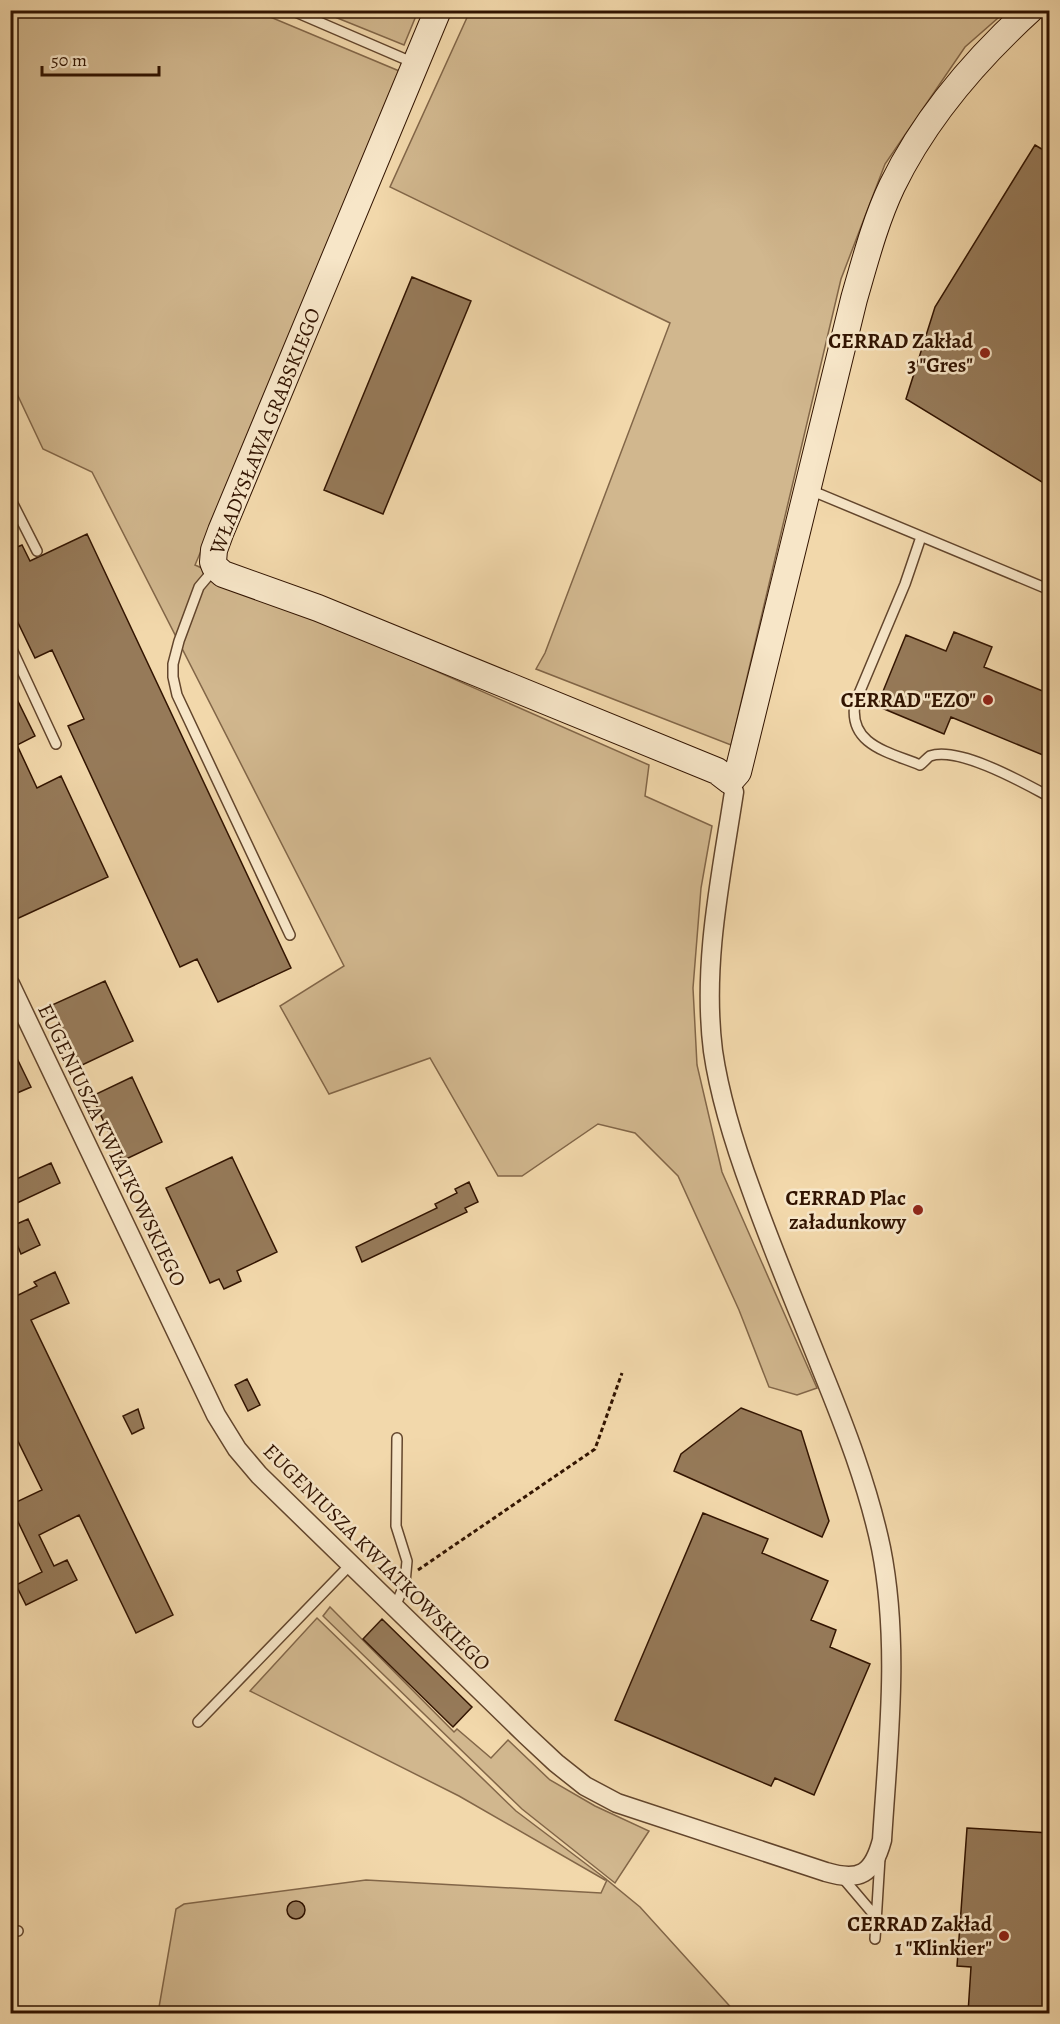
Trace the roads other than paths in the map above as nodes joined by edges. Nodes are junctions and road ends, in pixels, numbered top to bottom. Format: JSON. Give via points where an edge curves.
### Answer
{"nodes":[{"id":1,"x":291,"y":10,"type":"edge"},
{"id":2,"x":438,"y":10,"type":"edge"},
{"id":3,"x":1030,"y":10,"type":"edge"},
{"id":4,"x":416,"y":64,"type":"junction"},
{"id":5,"x":808,"y":489,"type":"junction"},
{"id":6,"x":10,"y":498,"type":"edge"},
{"id":7,"x":921,"y":537,"type":"junction"},
{"id":8,"x":37,"y":551,"type":"dead end"},
{"id":9,"x":215,"y":567,"type":"junction"},
{"id":10,"x":1050,"y":590,"type":"edge"},
{"id":11,"x":10,"y":645,"type":"edge"},
{"id":12,"x":57,"y":744,"type":"dead end"},
{"id":13,"x":730,"y":782,"type":"junction"},
{"id":14,"x":1050,"y":797,"type":"edge"},
{"id":15,"x":290,"y":935,"type":"dead end"},
{"id":16,"x":10,"y":984,"type":"edge"},
{"id":17,"x":396,"y":1438,"type":"dead end"},
{"id":18,"x":351,"y":1564,"type":"junction"},
{"id":19,"x":395,"y":1607,"type":"junction"},
{"id":20,"x":198,"y":1722,"type":"dead end"},
{"id":21,"x":882,"y":1840,"type":"junction"},
{"id":22,"x":842,"y":1877,"type":"junction"},
{"id":23,"x":876,"y":1917,"type":"junction"},
{"id":24,"x":875,"y":1939,"type":"dead end"}],
"edges":[{"from":1,"to":4,"type":"lane"},
{"from":2,"to":4,"type":"street","name":"WŁADYSŁAWA GRABSKIEGO"},
{"from":3,"to":5,"type":"street","via":[[937,110],[892,187],[863,267]]},
{"from":4,"to":9,"type":"street","name":"WŁADYSŁAWA GRABSKIEGO","via":[[221,531],[213,555]]},
{"from":5,"to":7,"type":"lane"},
{"from":5,"to":13,"type":"street","via":[[738,772]]},
{"from":6,"to":8,"type":"lane"},
{"from":7,"to":10,"type":"lane"},
{"from":7,"to":14,"type":"lane","via":[[855,703],[856,727],[868,742],[920,765],[929,757],[948,754],[1013,776]]},
{"from":9,"to":13,"type":"street","name":"WŁADYSŁAWA GRABSKIEGO","via":[[231,578],[318,608],[717,771]]},
{"from":9,"to":15,"type":"lane","via":[[199,587],[188,613],[173,677],[177,695]]},
{"from":11,"to":12,"type":"lane"},
{"from":13,"to":21,"type":"street","via":[[734,792],[711,961],[714,1053],[734,1142],[852,1444],[881,1548],[888,1591],[892,1678]]},
{"from":16,"to":18,"type":"street","name":"EUGENIUSZA KWIATKOWSKIEGO","via":[[216,1415],[259,1475]]},
{"from":17,"to":19,"type":"lane","via":[[396,1526],[407,1561],[406,1578]]},
{"from":18,"to":19,"type":"street","name":"EUGENIUSZA KWIATKOWSKIEGO"},
{"from":18,"to":20,"type":"lane"},
{"from":19,"to":22,"type":"street","name":"EUGENIUSZA KWIATKOWSKIEGO","via":[[556,1763],[593,1791],[663,1819]]},
{"from":21,"to":22,"type":"street","via":[[875,1862],[861,1874]]},
{"from":21,"to":23,"type":"lane"},
{"from":22,"to":23,"type":"lane"},
{"from":23,"to":24,"type":"lane"}]}
